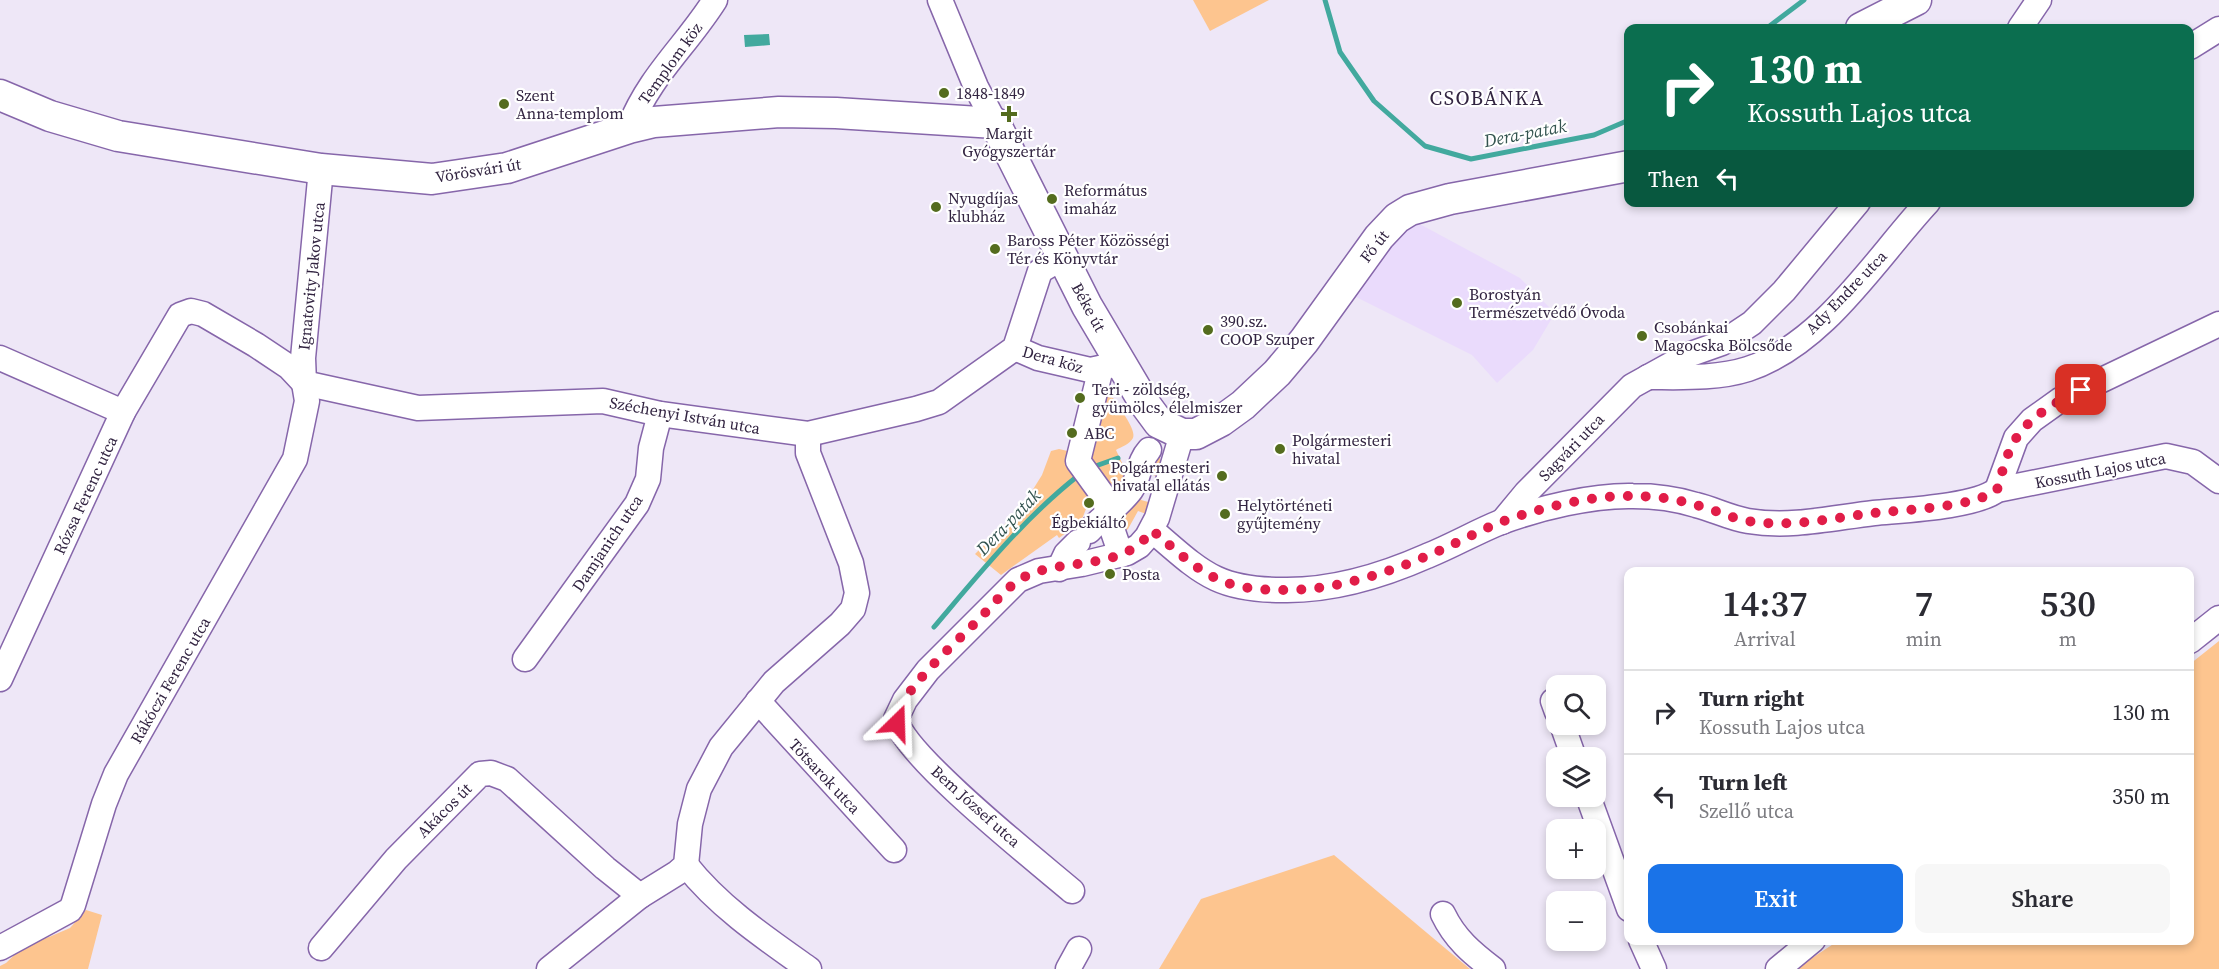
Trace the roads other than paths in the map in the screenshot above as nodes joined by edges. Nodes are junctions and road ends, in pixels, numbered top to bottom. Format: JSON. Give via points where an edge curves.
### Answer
{"nodes":[{"id":1,"x":715,"y":0,"type":"edge"},
{"id":2,"x":940,"y":0,"type":"edge"},
{"id":3,"x":1916,"y":0,"type":"edge"},
{"id":4,"x":2039,"y":0,"type":"edge"},
{"id":5,"x":1869,"y":24,"type":"edge"},
{"id":6,"x":2023,"y":24,"type":"edge"},
{"id":7,"x":2219,"y":29,"type":"edge"},
{"id":8,"x":2194,"y":45,"type":"edge"},
{"id":9,"x":0,"y":96,"type":"edge"},
{"id":10,"x":995,"y":123,"type":"junction"},
{"id":11,"x":629,"y":128,"type":"junction"},
{"id":12,"x":1624,"y":167,"type":"edge"},
{"id":13,"x":321,"y":169,"type":"junction"},
{"id":14,"x":1854,"y":207,"type":"edge"},
{"id":15,"x":1924,"y":207,"type":"edge"},
{"id":16,"x":1062,"y":258,"type":"junction"},
{"id":17,"x":2219,"y":324,"type":"edge"},
{"id":18,"x":1015,"y":348,"type":"junction"},
{"id":19,"x":0,"y":358,"type":"edge"},
{"id":20,"x":1104,"y":367,"type":"junction"},
{"id":21,"x":1646,"y":377,"type":"junction"},
{"id":22,"x":304,"y":383,"type":"junction"},
{"id":23,"x":123,"y":412,"type":"junction"},
{"id":24,"x":660,"y":414,"type":"junction"},
{"id":25,"x":808,"y":434,"type":"junction"},
{"id":26,"x":1182,"y":434,"type":"junction"},
{"id":27,"x":1149,"y":450,"type":"dead end"},
{"id":28,"x":2219,"y":481,"type":"edge"},
{"id":29,"x":1997,"y":490,"type":"junction"},
{"id":30,"x":1107,"y":513,"type":"junction"},
{"id":31,"x":1502,"y":522,"type":"junction"},
{"id":32,"x":1152,"y":530,"type":"junction"},
{"id":33,"x":1121,"y":555,"type":"junction"},
{"id":34,"x":1059,"y":568,"type":"junction"},
{"id":35,"x":2219,"y":618,"type":"edge"},
{"id":36,"x":2194,"y":638,"type":"edge"},
{"id":37,"x":525,"y":659,"type":"dead end"},
{"id":38,"x":0,"y":679,"type":"edge"},
{"id":39,"x":758,"y":701,"type":"junction"},
{"id":40,"x":1592,"y":807,"type":"edge"},
{"id":41,"x":894,"y":850,"type":"dead end"},
{"id":42,"x":686,"y":865,"type":"junction"},
{"id":43,"x":1072,"y":891,"type":"dead end"},
{"id":44,"x":1624,"y":895,"type":"edge"},
{"id":45,"x":640,"y":896,"type":"junction"},
{"id":46,"x":1443,"y":914,"type":"dead end"},
{"id":47,"x":1643,"y":945,"type":"edge"},
{"id":48,"x":1807,"y":945,"type":"edge"},
{"id":49,"x":0,"y":948,"type":"edge"},
{"id":50,"x":321,"y":948,"type":"dead end"},
{"id":51,"x":549,"y":969,"type":"edge"},
{"id":52,"x":808,"y":969,"type":"edge"},
{"id":53,"x":1494,"y":969,"type":"edge"},
{"id":54,"x":1654,"y":969,"type":"edge"},
{"id":55,"x":1778,"y":969,"type":"edge"}],
"edges":[{"from":1,"to":11,"type":"street","name":"Templom köz","via":[[658,73]]},
{"from":2,"to":10,"type":"street","name":"Béke út"},
{"from":3,"to":5,"type":"main road"},
{"from":4,"to":6,"type":"street"},
{"from":7,"to":8,"type":"street"},
{"from":9,"to":13,"type":"main road","name":"Vörösvári út","via":[[118,136]]},
{"from":10,"to":11,"type":"main road","name":"Vörösvári út","via":[[779,112]]},
{"from":10,"to":16,"type":"main road","name":"Béke út"},
{"from":11,"to":13,"type":"main road","name":"Vörösvári út","via":[[532,161],[432,179]]},
{"from":12,"to":26,"type":"main road","name":"Fő út","via":[[1410,210],[1379,237],[1277,373],[1221,421],[1196,434]]},
{"from":13,"to":22,"type":"street","name":"Ignatovity Jakov utca"},
{"from":14,"to":21,"type":"street","name":"Sagvári utca","via":[[1752,323],[1722,343],[1688,354]]},
{"from":15,"to":21,"type":"street","name":"Ady Endre utca","via":[[1828,315],[1777,355],[1748,369],[1716,375]]},
{"from":16,"to":18,"type":"street","via":[[1040,272]]},
{"from":16,"to":20,"type":"main road","name":"Béke út"},
{"from":17,"to":29,"type":"street","via":[[2060,400],[2031,420],[2016,438]]},
{"from":18,"to":20,"type":"street","name":"Dera köz","via":[[1038,358]]},
{"from":18,"to":25,"type":"street","name":"Széchenyi István utca","via":[[939,402]]},
{"from":19,"to":23,"type":"street"},
{"from":20,"to":26,"type":"main road","name":"Béke út","via":[[1145,404],[1159,423]]},
{"from":20,"to":30,"type":"street","via":[[1078,461],[1104,497]]},
{"from":21,"to":31,"type":"street","name":"Sagvári utca","via":[[1605,411]]},
{"from":22,"to":23,"type":"street","name":"Rózsa Ferenc utca","via":[[290,367],[256,345],[191,311],[180,315]]},
{"from":22,"to":24,"type":"street","name":"Széchenyi István utca","via":[[418,408],[603,401]]},
{"from":22,"to":49,"type":"street","name":"Rákóczi Ferenc utca","via":[[307,401],[295,459],[116,774],[74,905]]},
{"from":23,"to":38,"type":"street","name":"Rózsa Ferenc utca"},
{"from":24,"to":25,"type":"street","name":"Széchenyi István utca"},
{"from":24,"to":37,"type":"street","name":"Damjanich utca","via":[[648,479],[637,504]]},
{"from":25,"to":39,"type":"street","via":[[808,453],[847,550],[856,601],[848,616],[784,671]]},
{"from":26,"to":32,"type":"street"},
{"from":27,"to":30,"type":"street","via":[[1141,460],[1133,487]]},
{"from":28,"to":29,"type":"street","name":"Kossuth Lajos utca","via":[[2193,462],[2166,456]]},
{"from":29,"to":31,"type":"street","name":"Kossuth Lajos utca","via":[[1955,504],[1822,522],[1747,521],[1697,505],[1635,496],[1594,497]]},
{"from":30,"to":33,"type":"street"},
{"from":30,"to":34,"type":"street","via":[[1066,554]]},
{"from":31,"to":32,"type":"street","name":"Kossuth Lajos utca","via":[[1425,557],[1317,590],[1260,590],[1219,581],[1197,569]]},
{"from":32,"to":33,"type":"street","name":"Bem József utca","via":[[1139,546]]},
{"from":33,"to":34,"type":"street","name":"Bem József utca"},
{"from":34,"to":43,"type":"street","name":"Bem József utca","via":[[1024,577],[1005,592],[928,670],[904,700],[896,718],[898,727],[938,775]]},
{"from":35,"to":36,"type":"street"},
{"from":39,"to":41,"type":"street","name":"Tótsarok utca"},
{"from":39,"to":42,"type":"street","via":[[721,747],[699,789]]},
{"from":40,"to":44,"type":"street"},
{"from":42,"to":45,"type":"street"},
{"from":42,"to":52,"type":"street","via":[[717,900]]},
{"from":45,"to":50,"type":"street","name":"Akácos út","via":[[507,779],[480,774],[396,859]]},
{"from":45,"to":51,"type":"street"},
{"from":46,"to":53,"type":"street","via":[[1462,944]]},
{"from":47,"to":54,"type":"street"},
{"from":48,"to":55,"type":"street"}]}
